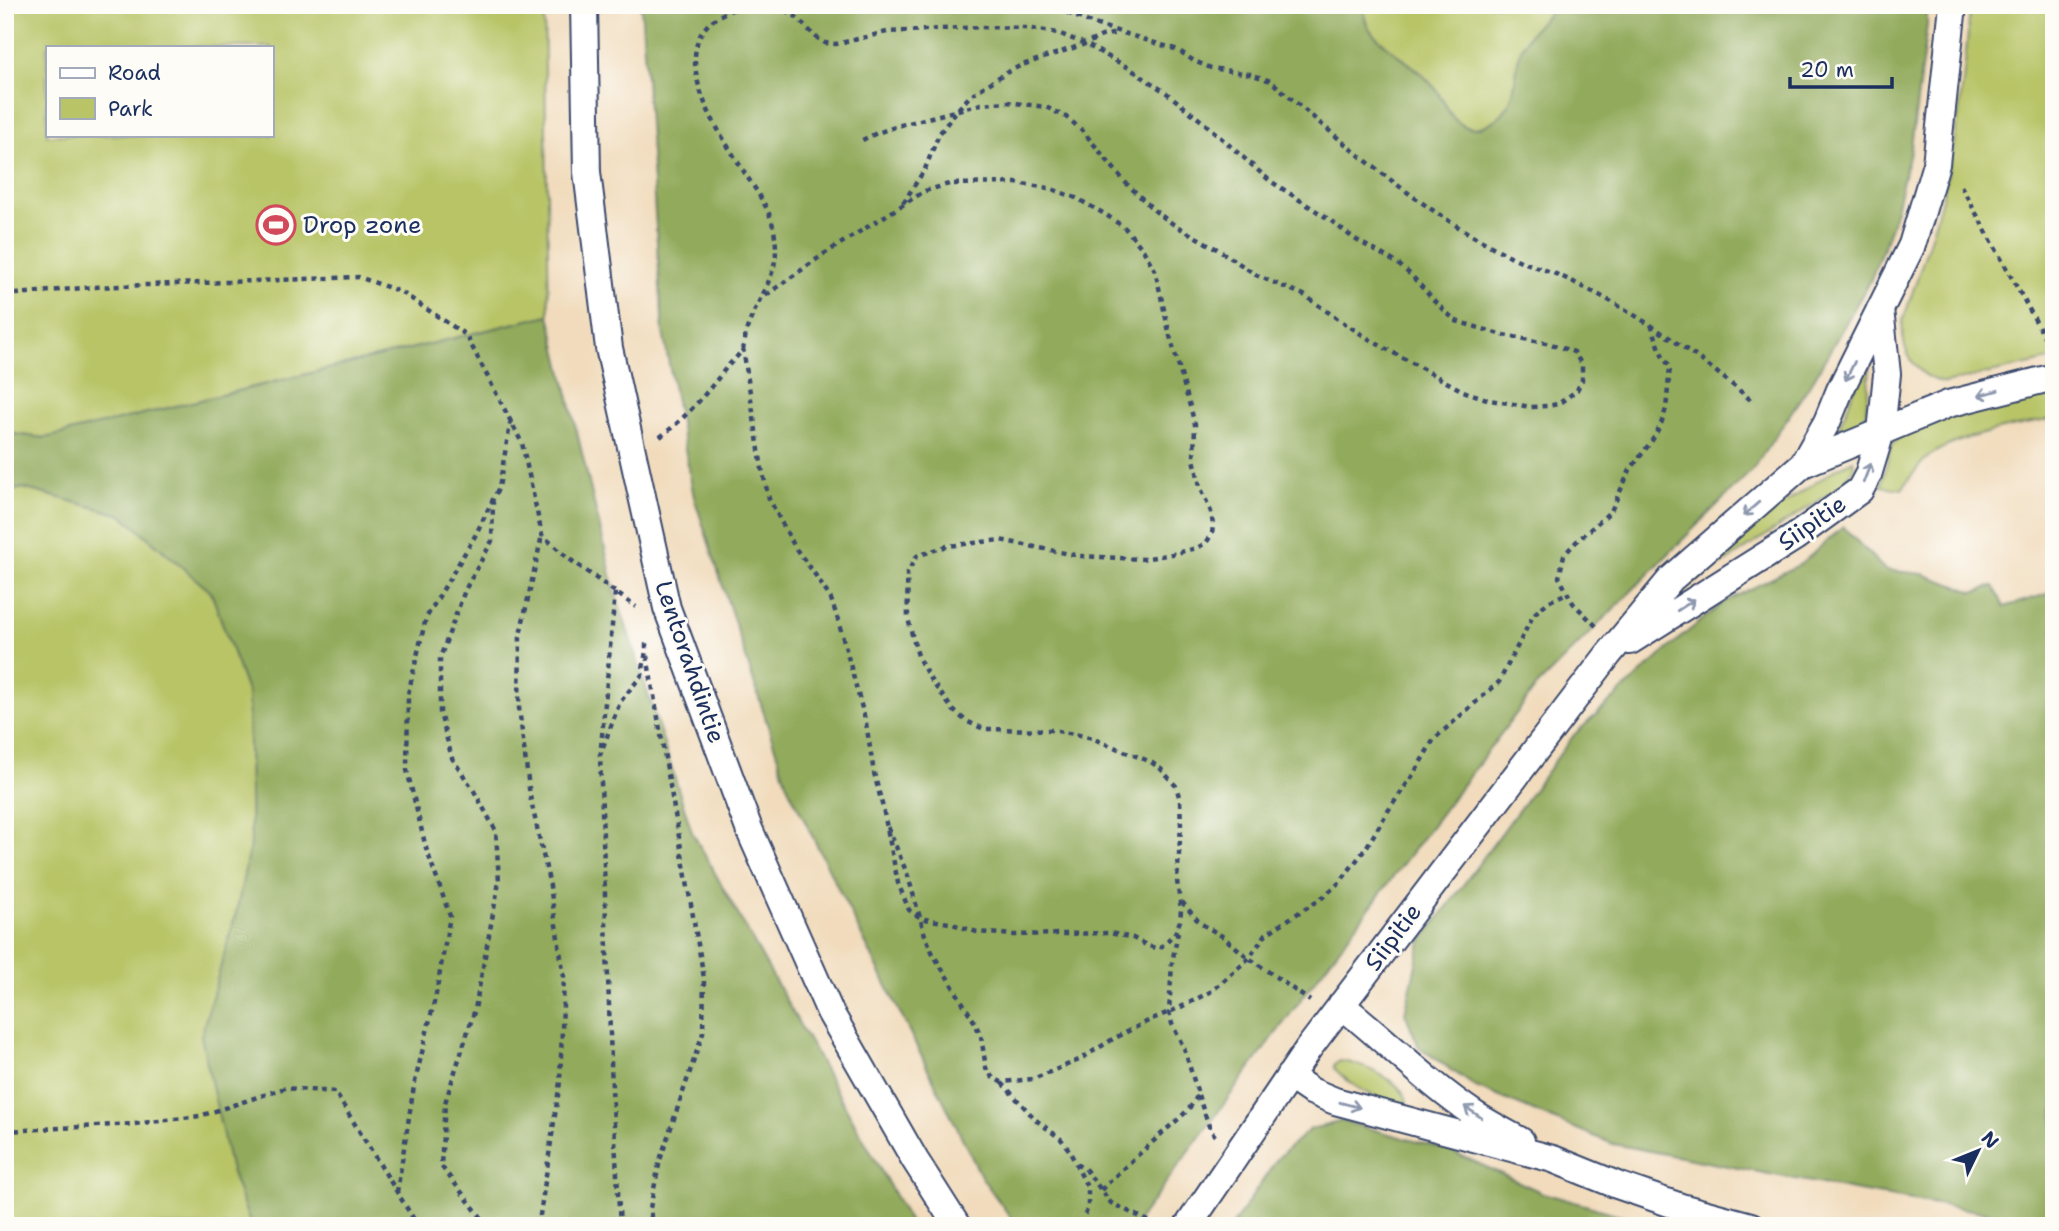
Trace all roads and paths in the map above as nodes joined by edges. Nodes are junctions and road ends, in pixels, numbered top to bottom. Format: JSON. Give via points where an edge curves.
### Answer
{"nodes":[{"id":1,"x":584,"y":5,"type":"edge"},
{"id":2,"x":750,"y":5,"type":"edge"},
{"id":3,"x":777,"y":5,"type":"edge"},
{"id":4,"x":1049,"y":5,"type":"edge"},
{"id":5,"x":1953,"y":5,"type":"edge"},
{"id":6,"x":1125,"y":34,"type":"junction"},
{"id":7,"x":1085,"y":44,"type":"junction"},
{"id":8,"x":958,"y":108,"type":"junction"},
{"id":9,"x":858,"y":142,"type":"dead end"},
{"id":10,"x":1938,"y":145,"type":"junction"},
{"id":11,"x":900,"y":207,"type":"junction"},
{"id":12,"x":5,"y":295,"type":"edge"},
{"id":13,"x":762,"y":298,"type":"junction"},
{"id":14,"x":1880,"y":310,"type":"junction"},
{"id":15,"x":1650,"y":324,"type":"junction"},
{"id":16,"x":743,"y":348,"type":"junction"},
{"id":17,"x":2053,"y":353,"type":"edge"},
{"id":18,"x":2054,"y":377,"type":"edge"},
{"id":19,"x":1753,"y":402,"type":"dead end"},
{"id":20,"x":511,"y":419,"type":"junction"},
{"id":21,"x":1881,"y":432,"type":"junction"},
{"id":22,"x":634,"y":456,"type":"junction"},
{"id":23,"x":1803,"y":464,"type":"junction"},
{"id":24,"x":493,"y":498,"type":"junction"},
{"id":25,"x":542,"y":535,"type":"junction"},
{"id":26,"x":615,"y":591,"type":"junction"},
{"id":27,"x":1567,"y":593,"type":"junction"},
{"id":28,"x":644,"y":614,"type":"dead end"},
{"id":29,"x":646,"y":639,"type":"dead end"},
{"id":30,"x":1613,"y":649,"type":"junction"},
{"id":31,"x":646,"y":651,"type":"junction"},
{"id":32,"x":600,"y":755,"type":"junction"},
{"id":33,"x":885,"y":821,"type":"junction"},
{"id":34,"x":1180,"y":898,"type":"junction"},
{"id":35,"x":919,"y":916,"type":"junction"},
{"id":36,"x":1180,"y":921,"type":"junction"},
{"id":37,"x":1249,"y":958,"type":"junction"},
{"id":38,"x":1336,"y":1011,"type":"junction"},
{"id":39,"x":1169,"y":1012,"type":"junction"},
{"id":40,"x":1289,"y":1076,"type":"junction"},
{"id":41,"x":1001,"y":1082,"type":"junction"},
{"id":42,"x":1198,"y":1094,"type":"junction"},
{"id":43,"x":5,"y":1131,"type":"edge"},
{"id":44,"x":1235,"y":1155,"type":"junction"},
{"id":45,"x":1553,"y":1160,"type":"junction"},
{"id":46,"x":1075,"y":1164,"type":"junction"},
{"id":47,"x":1101,"y":1190,"type":"junction"},
{"id":48,"x":397,"y":1192,"type":"junction"},
{"id":49,"x":418,"y":1226,"type":"edge"},
{"id":50,"x":488,"y":1226,"type":"edge"},
{"id":51,"x":541,"y":1226,"type":"edge"},
{"id":52,"x":620,"y":1226,"type":"edge"},
{"id":53,"x":652,"y":1226,"type":"edge"},
{"id":54,"x":957,"y":1226,"type":"edge"},
{"id":55,"x":1082,"y":1226,"type":"edge"},
{"id":56,"x":1159,"y":1226,"type":"edge"},
{"id":57,"x":1188,"y":1226,"type":"edge"},
{"id":58,"x":1751,"y":1226,"type":"edge"}],
"edges":[{"from":1,"to":22,"type":"street","name":"Lentorahdintie","via":[[587,172],[609,348]]},
{"from":2,"to":13,"type":"path","via":[[709,21],[697,41],[695,68],[711,115],[773,224],[775,266]]},
{"from":3,"to":7,"type":"path","via":[[825,43],[887,32],[981,27],[1058,33]]},
{"from":4,"to":6,"type":"path"},
{"from":5,"to":10,"type":"street","name":"Siipitie"},
{"from":6,"to":7,"type":"path","via":[[1114,33]]},
{"from":6,"to":15,"type":"path","via":[[1178,50],[1211,68],[1271,81],[1382,173],[1452,222]]},
{"from":7,"to":8,"type":"path","via":[[1004,74]]},
{"from":7,"to":8,"type":"path","via":[[1168,94],[1269,180],[1397,263],[1456,321],[1574,352],[1583,372],[1577,390],[1558,404],[1546,406],[1475,396],[1173,224],[1132,189],[1066,117],[1046,107],[1007,102]]},
{"from":8,"to":9,"type":"path"},
{"from":8,"to":11,"type":"path"},
{"from":10,"to":14,"type":"street","name":"Siipitie","via":[[1912,245]]},
{"from":10,"to":17,"type":"path"},
{"from":11,"to":13,"type":"path"},
{"from":11,"to":34,"type":"path","via":[[925,191],[949,184],[1016,183],[1049,188],[1076,198],[1124,228],[1155,270],[1195,424],[1195,459],[1212,534],[1197,548],[1143,559],[1080,556],[1000,540],[947,546],[917,556],[911,564],[908,618],[919,659],[930,679],[966,721],[984,729],[1053,730],[1089,737],[1151,762],[1170,777],[1180,800]]},
{"from":12,"to":20,"type":"path","via":[[359,277],[401,292],[466,335]]},
{"from":13,"to":16,"type":"path"},
{"from":14,"to":21,"type":"street","name":"Siipitie","via":[[1887,374]]},
{"from":14,"to":23,"type":"street","name":"Siipitie","one_way":true},
{"from":15,"to":19,"type":"path"},
{"from":15,"to":27,"type":"path","via":[[1670,367],[1666,409],[1611,511],[1564,555],[1559,577]]},
{"from":16,"to":22,"type":"path","via":[[695,407]]},
{"from":16,"to":33,"type":"path","via":[[769,499],[831,599],[866,723]]},
{"from":18,"to":21,"type":"street","one_way":true,"via":[[1948,404]]},
{"from":20,"to":24,"type":"path"},
{"from":20,"to":25,"type":"path","via":[[523,443]]},
{"from":21,"to":23,"type":"street"},
{"from":30,"to":21,"type":"street","name":"Siipitie","one_way":true,"via":[[1795,537],[1860,490]]},
{"from":22,"to":54,"type":"street","name":"Lentorahdintie","via":[[667,608],[749,829],[830,1012]]},
{"from":23,"to":30,"type":"street","name":"Siipitie","one_way":true,"via":[[1671,579]]},
{"from":24,"to":48,"type":"path","via":[[426,618],[408,694],[407,770],[426,848],[450,916]]},
{"from":24,"to":50,"type":"path","via":[[492,541],[465,590],[440,658],[440,713],[452,758],[496,831],[499,882],[475,1009],[445,1103],[441,1166]]},
{"from":25,"to":26,"type":"path"},
{"from":25,"to":51,"type":"path","via":[[520,635],[519,708],[530,796],[564,977],[560,1082]]},
{"from":26,"to":28,"type":"path"},
{"from":26,"to":32,"type":"path"},
{"from":27,"to":30,"type":"path"},
{"from":27,"to":37,"type":"path","via":[[1534,614],[1499,682],[1434,739],[1340,882],[1266,934]]},
{"from":29,"to":31,"type":"path"},
{"from":30,"to":38,"type":"street","name":"Siipitie"},
{"from":31,"to":32,"type":"path","via":[[642,675],[620,702]]},
{"from":31,"to":53,"type":"path","via":[[705,978],[703,1033],[660,1160],[650,1208]]},
{"from":32,"to":52,"type":"path"},
{"from":33,"to":35,"type":"path"},
{"from":33,"to":35,"type":"path","via":[[898,883],[909,910]]},
{"from":34,"to":36,"type":"path"},
{"from":34,"to":37,"type":"path","via":[[1200,923]]},
{"from":35,"to":36,"type":"path","via":[[994,934],[1121,934],[1156,948],[1169,940]]},
{"from":35,"to":41,"type":"path","via":[[933,954],[981,1036],[986,1068]]},
{"from":36,"to":39,"type":"path"},
{"from":37,"to":38,"type":"path"},
{"from":37,"to":39,"type":"path","via":[[1212,991]]},
{"from":38,"to":40,"type":"street","name":"Siipitie"},
{"from":45,"to":38,"type":"street","one_way":true,"via":[[1474,1114],[1380,1036]]},
{"from":39,"to":41,"type":"path","via":[[1056,1070],[1033,1079]]},
{"from":39,"to":42,"type":"path"},
{"from":40,"to":44,"type":"street","name":"Siipitie"},
{"from":40,"to":45,"type":"street","one_way":true,"via":[[1335,1101]]},
{"from":41,"to":46,"type":"path","via":[[1061,1139]]},
{"from":42,"to":44,"type":"path","via":[[1210,1129]]},
{"from":42,"to":47,"type":"path","via":[[1180,1119]]},
{"from":43,"to":48,"type":"path","via":[[134,1124],[200,1115],[285,1088],[335,1092]]},
{"from":44,"to":57,"type":"street","name":"Siipitie"},
{"from":45,"to":58,"type":"street","via":[[1681,1207]]},
{"from":46,"to":47,"type":"path","via":[[1086,1170]]},
{"from":46,"to":55,"type":"path","via":[[1088,1189]]},
{"from":47,"to":56,"type":"path","via":[[1111,1203]]},
{"from":48,"to":49,"type":"path"}]}
